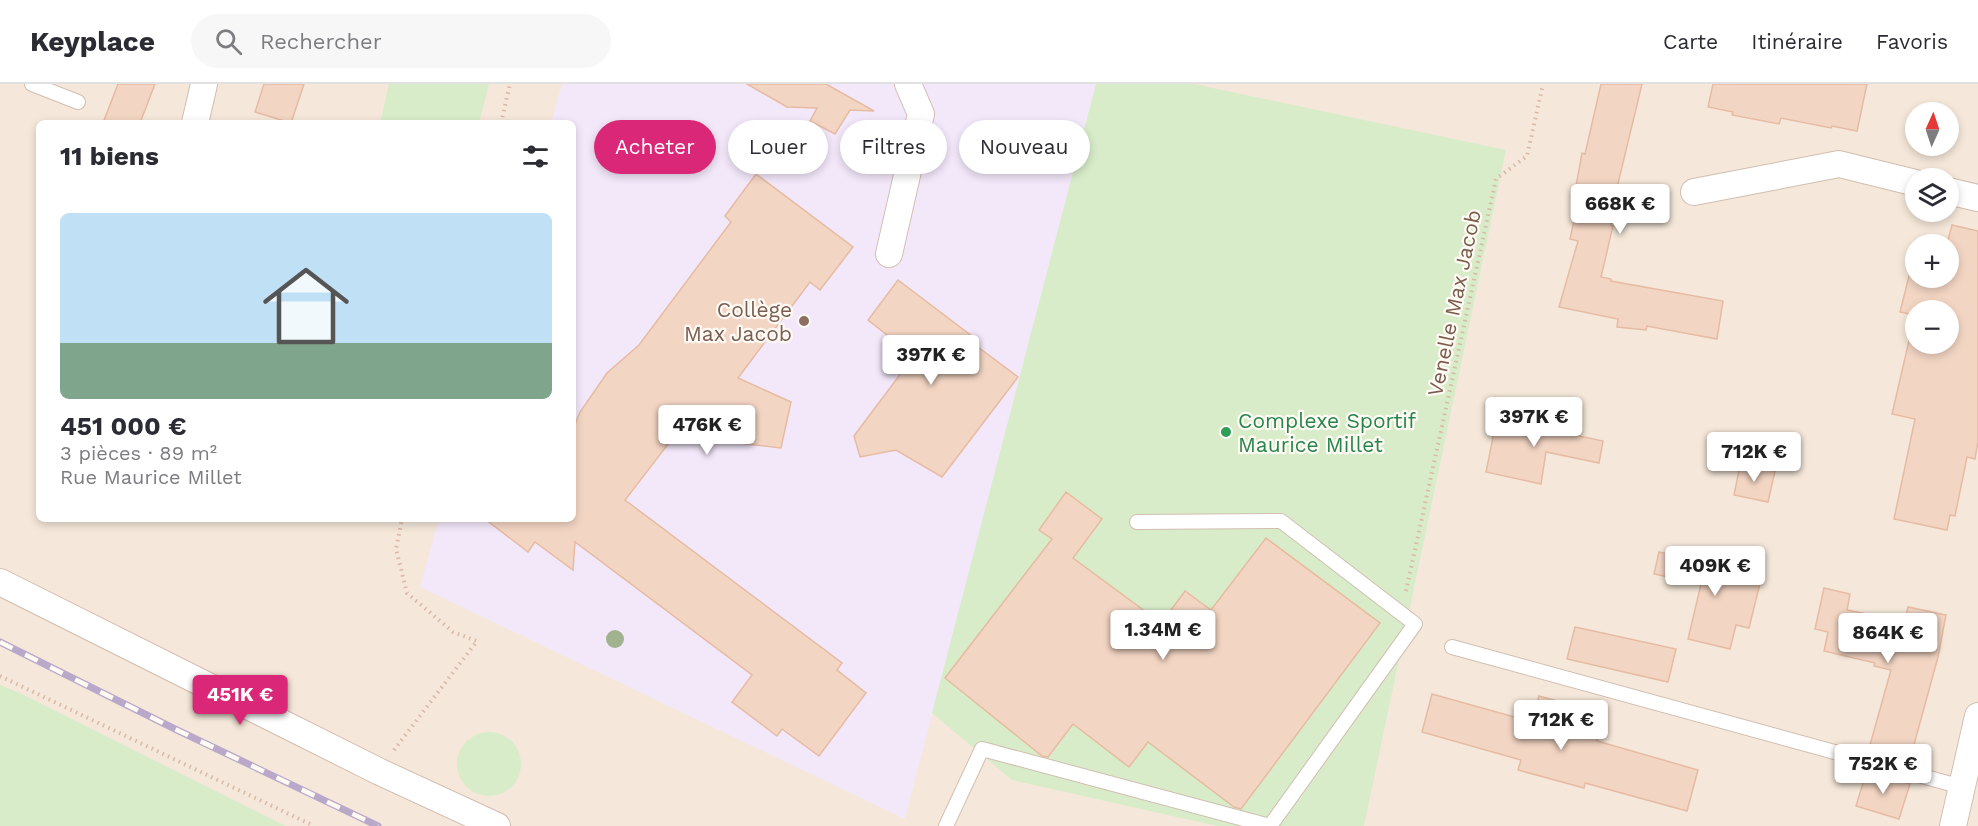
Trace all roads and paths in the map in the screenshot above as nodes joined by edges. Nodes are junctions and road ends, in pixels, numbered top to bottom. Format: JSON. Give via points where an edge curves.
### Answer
{"nodes":[{"id":1,"x":32,"y":84,"type":"edge"},
{"id":2,"x":204,"y":84,"type":"edge"},
{"id":3,"x":510,"y":84,"type":"edge"},
{"id":4,"x":908,"y":84,"type":"edge"},
{"id":5,"x":1543,"y":84,"type":"edge"},
{"id":6,"x":78,"y":102,"type":"dead end"},
{"id":7,"x":196,"y":120,"type":"edge"},
{"id":8,"x":502,"y":120,"type":"edge"},
{"id":9,"x":1905,"y":180,"type":"edge"},
{"id":10,"x":1694,"y":192,"type":"dead end"},
{"id":11,"x":1959,"y":194,"type":"edge"},
{"id":12,"x":1978,"y":198,"type":"edge"},
{"id":13,"x":889,"y":254,"type":"dead end"},
{"id":14,"x":401,"y":522,"type":"edge"},
{"id":15,"x":1137,"y":522,"type":"dead end"},
{"id":16,"x":0,"y":582,"type":"edge"},
{"id":17,"x":1401,"y":613,"type":"junction"},
{"id":18,"x":1452,"y":647,"type":"dead end"},
{"id":19,"x":0,"y":676,"type":"edge"},
{"id":20,"x":1978,"y":716,"type":"edge"},
{"id":21,"x":380,"y":771,"type":"junction"},
{"id":22,"x":1962,"y":787,"type":"junction"},
{"id":23,"x":314,"y":826,"type":"edge"},
{"id":24,"x":497,"y":826,"type":"edge"},
{"id":25,"x":946,"y":826,"type":"edge"},
{"id":26,"x":1953,"y":826,"type":"edge"}],
"edges":[{"from":1,"to":6,"type":"lane"},
{"from":2,"to":7,"type":"street"},
{"from":3,"to":8,"type":"path"},
{"from":4,"to":13,"type":"street","via":[[921,114]]},
{"from":5,"to":17,"type":"path","name":"Venelle Max Jacob","via":[[1527,156],[1497,179]]},
{"from":9,"to":10,"type":"street","via":[[1839,164]]},
{"from":11,"to":12,"type":"street"},
{"from":14,"to":21,"type":"path","via":[[396,549],[407,593],[453,632],[477,641]]},
{"from":15,"to":17,"type":"lane","via":[[1281,521]]},
{"from":16,"to":21,"type":"street"},
{"from":17,"to":25,"type":"lane","via":[[1415,624],[1270,826],[982,749]]},
{"from":18,"to":22,"type":"lane"},
{"from":19,"to":23,"type":"path"},
{"from":20,"to":22,"type":"street"},
{"from":21,"to":24,"type":"street"},
{"from":22,"to":26,"type":"street"}]}
